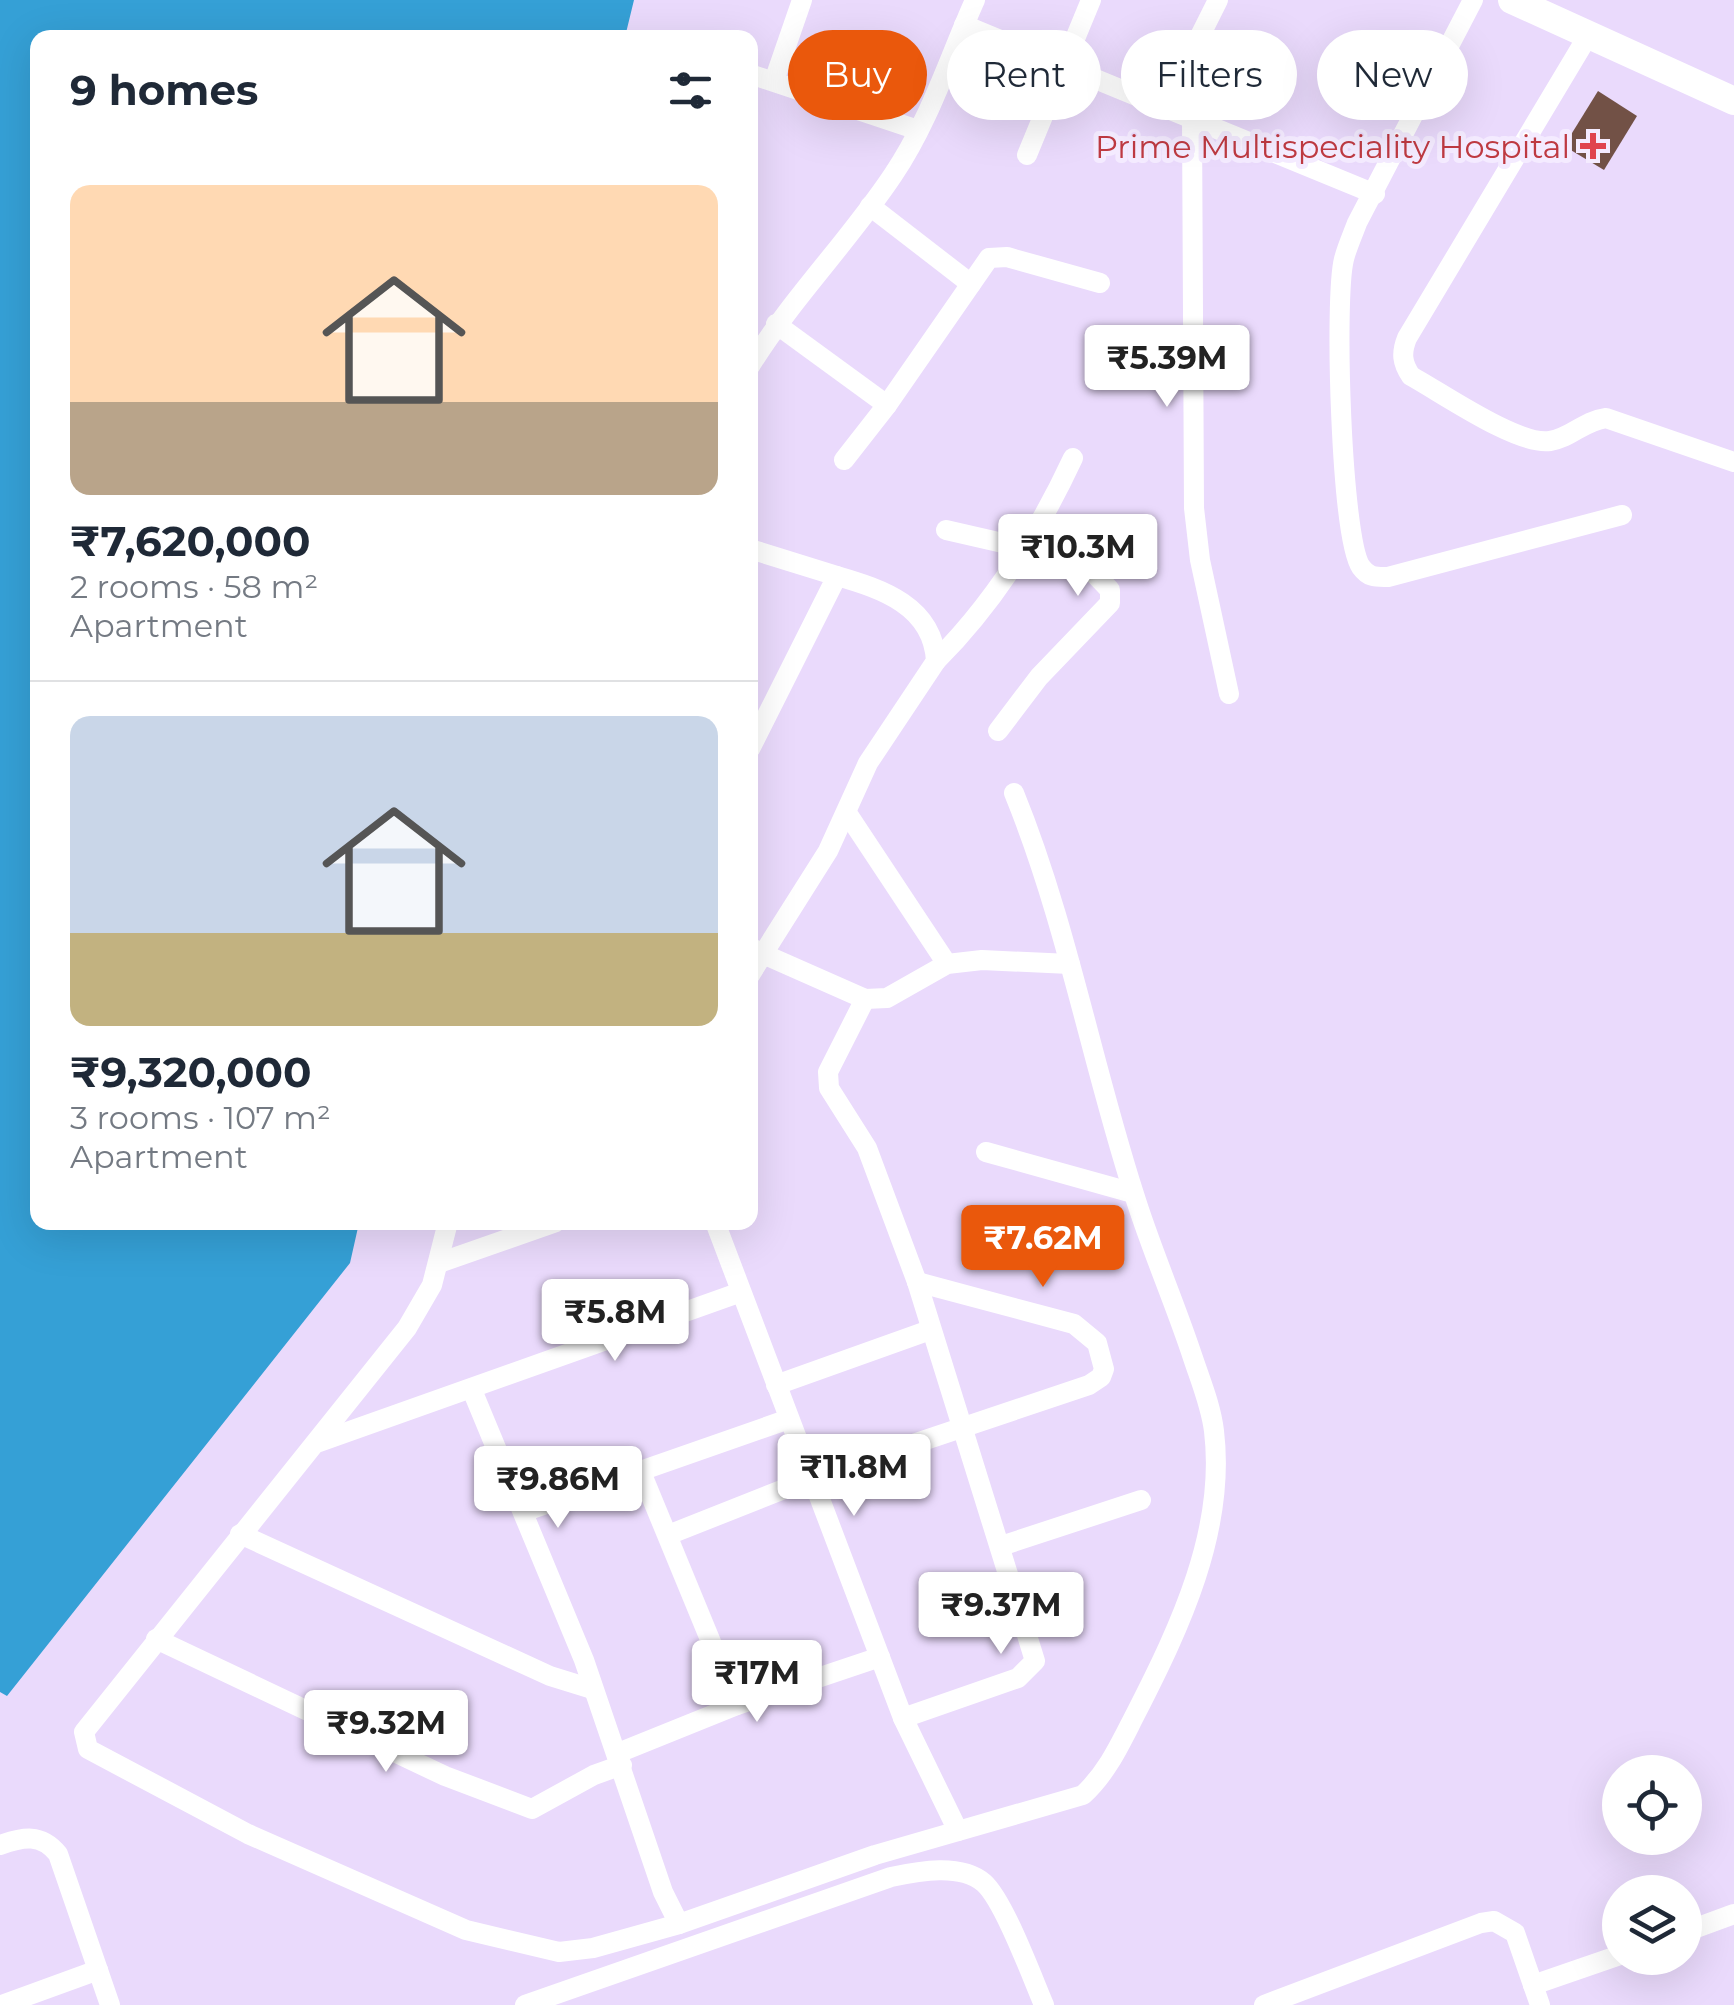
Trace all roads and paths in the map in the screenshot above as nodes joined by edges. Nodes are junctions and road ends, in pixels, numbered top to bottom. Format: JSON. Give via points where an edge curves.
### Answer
{"nodes":[{"id":1,"x":802,"y":0,"type":"edge"},
{"id":2,"x":975,"y":0,"type":"edge"},
{"id":3,"x":1091,"y":0,"type":"edge"},
{"id":4,"x":1218,"y":0,"type":"edge"},
{"id":5,"x":1474,"y":0,"type":"edge"},
{"id":6,"x":1512,"y":0,"type":"edge"},
{"id":7,"x":964,"y":25,"type":"junction"},
{"id":8,"x":976,"y":30,"type":"edge"},
{"id":9,"x":1078,"y":30,"type":"edge"},
{"id":10,"x":1203,"y":30,"type":"edge"},
{"id":11,"x":1589,"y":34,"type":"junction"},
{"id":12,"x":758,"y":76,"type":"edge"},
{"id":13,"x":774,"y":81,"type":"junction"},
{"id":14,"x":1734,"y":101,"type":"edge"},
{"id":15,"x":1041,"y":120,"type":"edge"},
{"id":16,"x":1192,"y":120,"type":"edge"},
{"id":17,"x":1197,"y":120,"type":"edge"},
{"id":18,"x":918,"y":130,"type":"junction"},
{"id":19,"x":1027,"y":155,"type":"dead end"},
{"id":20,"x":1374,"y":194,"type":"junction"},
{"id":21,"x":870,"y":206,"type":"junction"},
{"id":22,"x":1100,"y":283,"type":"dead end"},
{"id":23,"x":972,"y":284,"type":"junction"},
{"id":24,"x":776,"y":324,"type":"junction"},
{"id":25,"x":758,"y":353,"type":"edge"},
{"id":26,"x":888,"y":406,"type":"junction"},
{"id":27,"x":1073,"y":458,"type":"dead end"},
{"id":28,"x":844,"y":460,"type":"dead end"},
{"id":29,"x":1734,"y":462,"type":"edge"},
{"id":30,"x":1622,"y":516,"type":"dead end"},
{"id":31,"x":946,"y":530,"type":"dead end"},
{"id":32,"x":1025,"y":548,"type":"junction"},
{"id":33,"x":758,"y":551,"type":"edge"},
{"id":34,"x":837,"y":576,"type":"junction"},
{"id":35,"x":936,"y":660,"type":"junction"},
{"id":36,"x":1229,"y":694,"type":"dead end"},
{"id":37,"x":998,"y":732,"type":"dead end"},
{"id":38,"x":758,"y":733,"type":"edge"},
{"id":39,"x":1014,"y":793,"type":"dead end"},
{"id":40,"x":847,"y":813,"type":"junction"},
{"id":41,"x":758,"y":947,"type":"edge"},
{"id":42,"x":758,"y":951,"type":"edge"},
{"id":43,"x":947,"y":964,"type":"junction"},
{"id":44,"x":1070,"y":964,"type":"junction"},
{"id":45,"x":866,"y":1000,"type":"junction"},
{"id":46,"x":986,"y":1152,"type":"dead end"},
{"id":47,"x":1134,"y":1193,"type":"junction"},
{"id":48,"x":446,"y":1230,"type":"edge"},
{"id":49,"x":533,"y":1230,"type":"edge"},
{"id":50,"x":718,"y":1230,"type":"edge"},
{"id":51,"x":439,"y":1263,"type":"junction"},
{"id":52,"x":918,"y":1282,"type":"junction"},
{"id":53,"x":741,"y":1292,"type":"junction"},
{"id":54,"x":930,"y":1330,"type":"junction"},
{"id":55,"x":776,"y":1385,"type":"junction"},
{"id":56,"x":472,"y":1390,"type":"junction"},
{"id":57,"x":789,"y":1419,"type":"junction"},
{"id":58,"x":964,"y":1426,"type":"junction"},
{"id":59,"x":317,"y":1443,"type":"junction"},
{"id":60,"x":641,"y":1472,"type":"junction"},
{"id":61,"x":812,"y":1478,"type":"junction"},
{"id":62,"x":1140,"y":1500,"type":"dead end"},
{"id":63,"x":523,"y":1512,"type":"junction"},
{"id":64,"x":240,"y":1534,"type":"junction"},
{"id":65,"x":668,"y":1535,"type":"junction"},
{"id":66,"x":1000,"y":1546,"type":"junction"},
{"id":67,"x":156,"y":1639,"type":"junction"},
{"id":68,"x":880,"y":1657,"type":"junction"},
{"id":69,"x":592,"y":1690,"type":"junction"},
{"id":70,"x":738,"y":1705,"type":"junction"},
{"id":71,"x":903,"y":1718,"type":"junction"},
{"id":72,"x":620,"y":1759,"type":"junction"},
{"id":73,"x":958,"y":1831,"type":"junction"},
{"id":74,"x":0,"y":1845,"type":"edge"},
{"id":75,"x":1734,"y":1914,"type":"edge"},
{"id":76,"x":679,"y":1924,"type":"junction"},
{"id":77,"x":1702,"y":1926,"type":"edge"},
{"id":78,"x":1602,"y":1964,"type":"edge"},
{"id":79,"x":98,"y":1970,"type":"junction"},
{"id":80,"x":1536,"y":1995,"type":"edge"},
{"id":81,"x":7,"y":2004,"type":"edge"},
{"id":82,"x":1042,"y":2004,"type":"edge"},
{"id":83,"x":110,"y":2005,"type":"edge"},
{"id":84,"x":525,"y":2005,"type":"edge"},
{"id":85,"x":1264,"y":2005,"type":"edge"}],
"edges":[{"from":1,"to":13,"type":"street"},
{"from":2,"to":7,"type":"street"},
{"from":3,"to":9,"type":"street"},
{"from":4,"to":10,"type":"street"},
{"from":5,"to":20,"type":"street"},
{"from":6,"to":11,"type":"street"},
{"from":7,"to":8,"type":"street"},
{"from":7,"to":18,"type":"street"},
{"from":11,"to":14,"type":"street"},
{"from":11,"to":29,"type":"street","via":[[1406,338],[1403,364],[1411,376],[1520,438],[1560,440],[1588,420],[1606,418]]},
{"from":12,"to":13,"type":"street"},
{"from":13,"to":18,"type":"street"},
{"from":15,"to":19,"type":"street"},
{"from":16,"to":36,"type":"street","via":[[1194,508]]},
{"from":17,"to":20,"type":"street"},
{"from":18,"to":21,"type":"street"},
{"from":20,"to":30,"type":"street","via":[[1344,260],[1340,296],[1346,492],[1362,570],[1388,577]]},
{"from":21,"to":23,"type":"street"},
{"from":21,"to":24,"type":"street"},
{"from":22,"to":23,"type":"street","via":[[998,256],[989,258]]},
{"from":23,"to":26,"type":"street"},
{"from":24,"to":25,"type":"street"},
{"from":24,"to":26,"type":"street"},
{"from":26,"to":28,"type":"street"},
{"from":27,"to":32,"type":"street"},
{"from":31,"to":32,"type":"street"},
{"from":32,"to":35,"type":"street"},
{"from":32,"to":37,"type":"street","via":[[1065,568],[1090,567],[1112,598]]},
{"from":33,"to":34,"type":"street"},
{"from":34,"to":35,"type":"street","via":[[877,587],[907,605],[927,625]]},
{"from":34,"to":38,"type":"street"},
{"from":35,"to":40,"type":"street","via":[[868,763]]},
{"from":39,"to":44,"type":"street"},
{"from":40,"to":41,"type":"street","via":[[807,886]]},
{"from":40,"to":43,"type":"street"},
{"from":42,"to":45,"type":"street"},
{"from":43,"to":44,"type":"street"},
{"from":43,"to":45,"type":"street","via":[[887,998]]},
{"from":44,"to":47,"type":"street"},
{"from":45,"to":52,"type":"street","via":[[828,1072],[829,1088],[867,1148]]},
{"from":46,"to":47,"type":"street"},
{"from":47,"to":73,"type":"street","via":[[1214,1432],[1214,1504],[1196,1577],[1162,1664],[1101,1779],[1084,1795]]},
{"from":48,"to":51,"type":"street"},
{"from":49,"to":51,"type":"street"},
{"from":50,"to":53,"type":"street"},
{"from":51,"to":59,"type":"street","via":[[407,1328]]},
{"from":52,"to":54,"type":"street"},
{"from":52,"to":58,"type":"street","via":[[1074,1324],[1097,1343],[1104,1370],[1096,1382]]},
{"from":53,"to":55,"type":"street"},
{"from":53,"to":56,"type":"street"},
{"from":54,"to":55,"type":"street"},
{"from":54,"to":58,"type":"street"},
{"from":55,"to":57,"type":"street"},
{"from":56,"to":59,"type":"street"},
{"from":56,"to":63,"type":"street"},
{"from":57,"to":60,"type":"street"},
{"from":57,"to":61,"type":"street"},
{"from":58,"to":61,"type":"street"},
{"from":58,"to":66,"type":"street"},
{"from":59,"to":64,"type":"street"},
{"from":60,"to":63,"type":"street"},
{"from":60,"to":65,"type":"street"},
{"from":61,"to":65,"type":"street"},
{"from":61,"to":68,"type":"street"},
{"from":62,"to":66,"type":"street"},
{"from":63,"to":69,"type":"street"},
{"from":64,"to":67,"type":"street"},
{"from":64,"to":69,"type":"street"},
{"from":65,"to":70,"type":"street"},
{"from":66,"to":71,"type":"street","via":[[1035,1662],[1018,1678]]},
{"from":67,"to":72,"type":"street","via":[[518,1806],[532,1808]]},
{"from":67,"to":76,"type":"street","via":[[84,1732],[88,1749],[248,1834],[466,1930],[559,1952]]},
{"from":68,"to":70,"type":"street"},
{"from":68,"to":71,"type":"street"},
{"from":69,"to":72,"type":"street"},
{"from":70,"to":72,"type":"street"},
{"from":71,"to":73,"type":"street"},
{"from":72,"to":76,"type":"street"},
{"from":73,"to":76,"type":"street"},
{"from":74,"to":79,"type":"street","via":[[36,1838],[58,1854]]},
{"from":75,"to":77,"type":"street"},
{"from":78,"to":80,"type":"street"},
{"from":79,"to":81,"type":"street"},
{"from":79,"to":83,"type":"street"},
{"from":80,"to":85,"type":"street","via":[[1515,1933],[1494,1922]]},
{"from":82,"to":84,"type":"street","via":[[984,1884],[966,1874],[931,1872],[891,1877]]}]}
